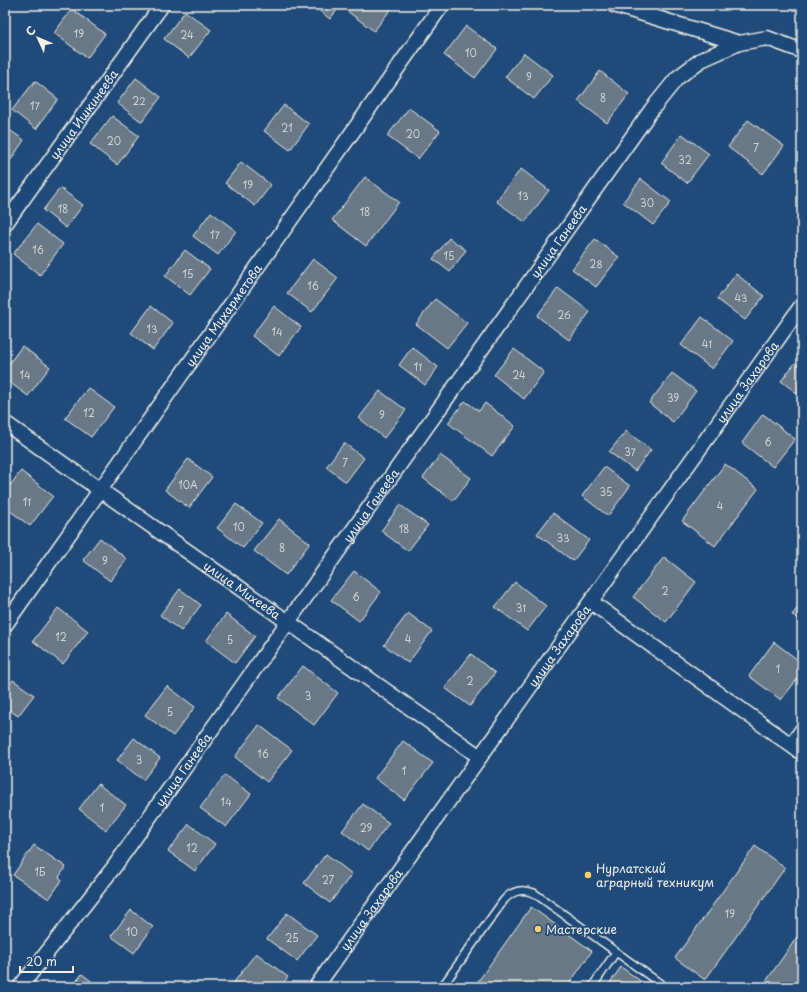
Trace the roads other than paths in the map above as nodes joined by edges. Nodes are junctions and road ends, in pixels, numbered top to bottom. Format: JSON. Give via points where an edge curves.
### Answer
{"nodes":[{"id":1,"x":162,"y":5,"type":"edge"},
{"id":2,"x":442,"y":5,"type":"edge"},
{"id":3,"x":614,"y":5,"type":"edge"},
{"id":4,"x":739,"y":43,"type":"junction"},
{"id":5,"x":802,"y":51,"type":"edge"},
{"id":6,"x":5,"y":224,"type":"edge"},
{"id":7,"x":802,"y":305,"type":"edge"},
{"id":8,"x":5,"y":423,"type":"edge"},
{"id":9,"x":100,"y":490,"type":"junction"},
{"id":10,"x":591,"y":602,"type":"junction"},
{"id":11,"x":288,"y":622,"type":"junction"},
{"id":12,"x":5,"y":624,"type":"edge"},
{"id":13,"x":802,"y":730,"type":"edge"},
{"id":14,"x":797,"y":749,"type":"edge"},
{"id":15,"x":480,"y":757,"type":"junction"},
{"id":16,"x":616,"y":952,"type":"junction"},
{"id":17,"x":20,"y":987,"type":"edge"},
{"id":18,"x":316,"y":987,"type":"edge"},
{"id":19,"x":442,"y":987,"type":"edge"},
{"id":20,"x":592,"y":987,"type":"edge"},
{"id":21,"x":665,"y":987,"type":"edge"}],
"edges":[{"from":1,"to":6,"type":"street","name":"улица Ишкинеева"},
{"from":2,"to":9,"type":"street","name":"улица Мухарметова"},
{"from":3,"to":4,"type":"street"},
{"from":4,"to":5,"type":"street","via":[[767,38]]},
{"from":4,"to":11,"type":"street","name":"улица Ганеева","via":[[695,64],[677,78],[652,109]]},
{"from":7,"to":10,"type":"street","name":"улица Захарова"},
{"from":8,"to":9,"type":"street","name":"улица Михеева"},
{"from":9,"to":11,"type":"street","name":"улица Михеева"},
{"from":9,"to":12,"type":"street","name":"улица Мухарметова"},
{"from":10,"to":14,"type":"street"},
{"from":10,"to":15,"type":"street","name":"улица Захарова"},
{"from":11,"to":15,"type":"street","name":"улица Михеева"},
{"from":11,"to":17,"type":"street","name":"улица Ганеева","via":[[114,867]]},
{"from":13,"to":14,"type":"street"},
{"from":15,"to":18,"type":"street","name":"улица Захарова"},
{"from":16,"to":19,"type":"lane","via":[[534,894],[516,891],[504,900]]},
{"from":16,"to":20,"type":"lane"},
{"from":16,"to":21,"type":"lane"}]}
